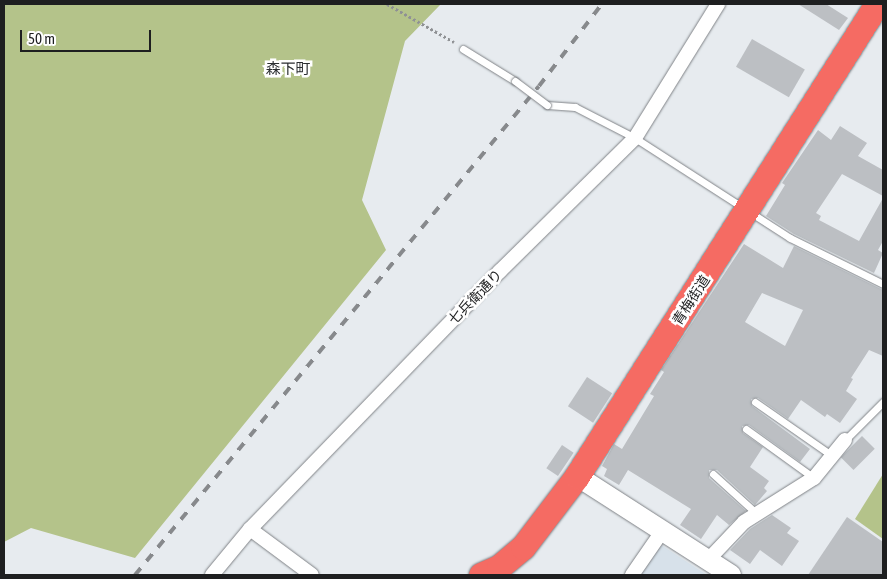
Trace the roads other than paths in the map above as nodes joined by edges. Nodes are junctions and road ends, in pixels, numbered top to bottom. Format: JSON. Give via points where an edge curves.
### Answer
{"nodes":[{"id":1,"x":718,"y":4,"type":"edge"},
{"id":2,"x":877,"y":4,"type":"edge"},
{"id":3,"x":463,"y":49,"type":"road end"},
{"id":4,"x":635,"y":138,"type":"junction"},
{"id":5,"x":748,"y":211,"type":"junction"},
{"id":6,"x":883,"y":284,"type":"edge"},
{"id":7,"x":755,"y":402,"type":"dead end"},
{"id":8,"x":883,"y":402,"type":"edge"},
{"id":9,"x":746,"y":429,"type":"dead end"},
{"id":10,"x":844,"y":440,"type":"joint"},
{"id":11,"x":831,"y":455,"type":"junction"},
{"id":12,"x":713,"y":474,"type":"dead end"},
{"id":13,"x":577,"y":476,"type":"junction"},
{"id":14,"x":814,"y":478,"type":"junction"},
{"id":15,"x":757,"y":514,"type":"junction"},
{"id":16,"x":250,"y":529,"type":"junction"},
{"id":17,"x":663,"y":530,"type":"junction"},
{"id":18,"x":708,"y":560,"type":"junction"},
{"id":19,"x":212,"y":575,"type":"edge"},
{"id":20,"x":312,"y":575,"type":"edge"},
{"id":21,"x":485,"y":575,"type":"edge"},
{"id":22,"x":632,"y":575,"type":"edge"},
{"id":23,"x":731,"y":575,"type":"edge"}],
"edges":[{"from":1,"to":4,"type":"street","name":"七兵衛通り"},
{"from":2,"to":5,"type":"highway","name":"青梅街道"},
{"from":3,"to":4,"type":"lane","bridge":true,"via":[[547,105],[575,107]]},
{"from":4,"to":5,"type":"lane"},
{"from":4,"to":16,"type":"street","name":"七兵衛通り"},
{"from":5,"to":6,"type":"lane","via":[[790,238]]},
{"from":5,"to":13,"type":"highway","name":"青梅街道"},
{"from":7,"to":11,"type":"lane"},
{"from":8,"to":10,"type":"lane","via":[[850,439]]},
{"from":9,"to":14,"type":"lane"},
{"from":10,"to":11,"type":"street"},
{"from":11,"to":14,"type":"street"},
{"from":12,"to":15,"type":"lane"},
{"from":13,"to":17,"type":"street"},
{"from":13,"to":21,"type":"highway","name":"青梅街道","via":[[524,547]]},
{"from":14,"to":15,"type":"street"},
{"from":15,"to":18,"type":"street","via":[[733,532]]},
{"from":16,"to":19,"type":"street","name":"七兵衛通り"},
{"from":16,"to":20,"type":"street"},
{"from":17,"to":18,"type":"street"},
{"from":17,"to":22,"type":"street"},
{"from":18,"to":23,"type":"street"}]}
